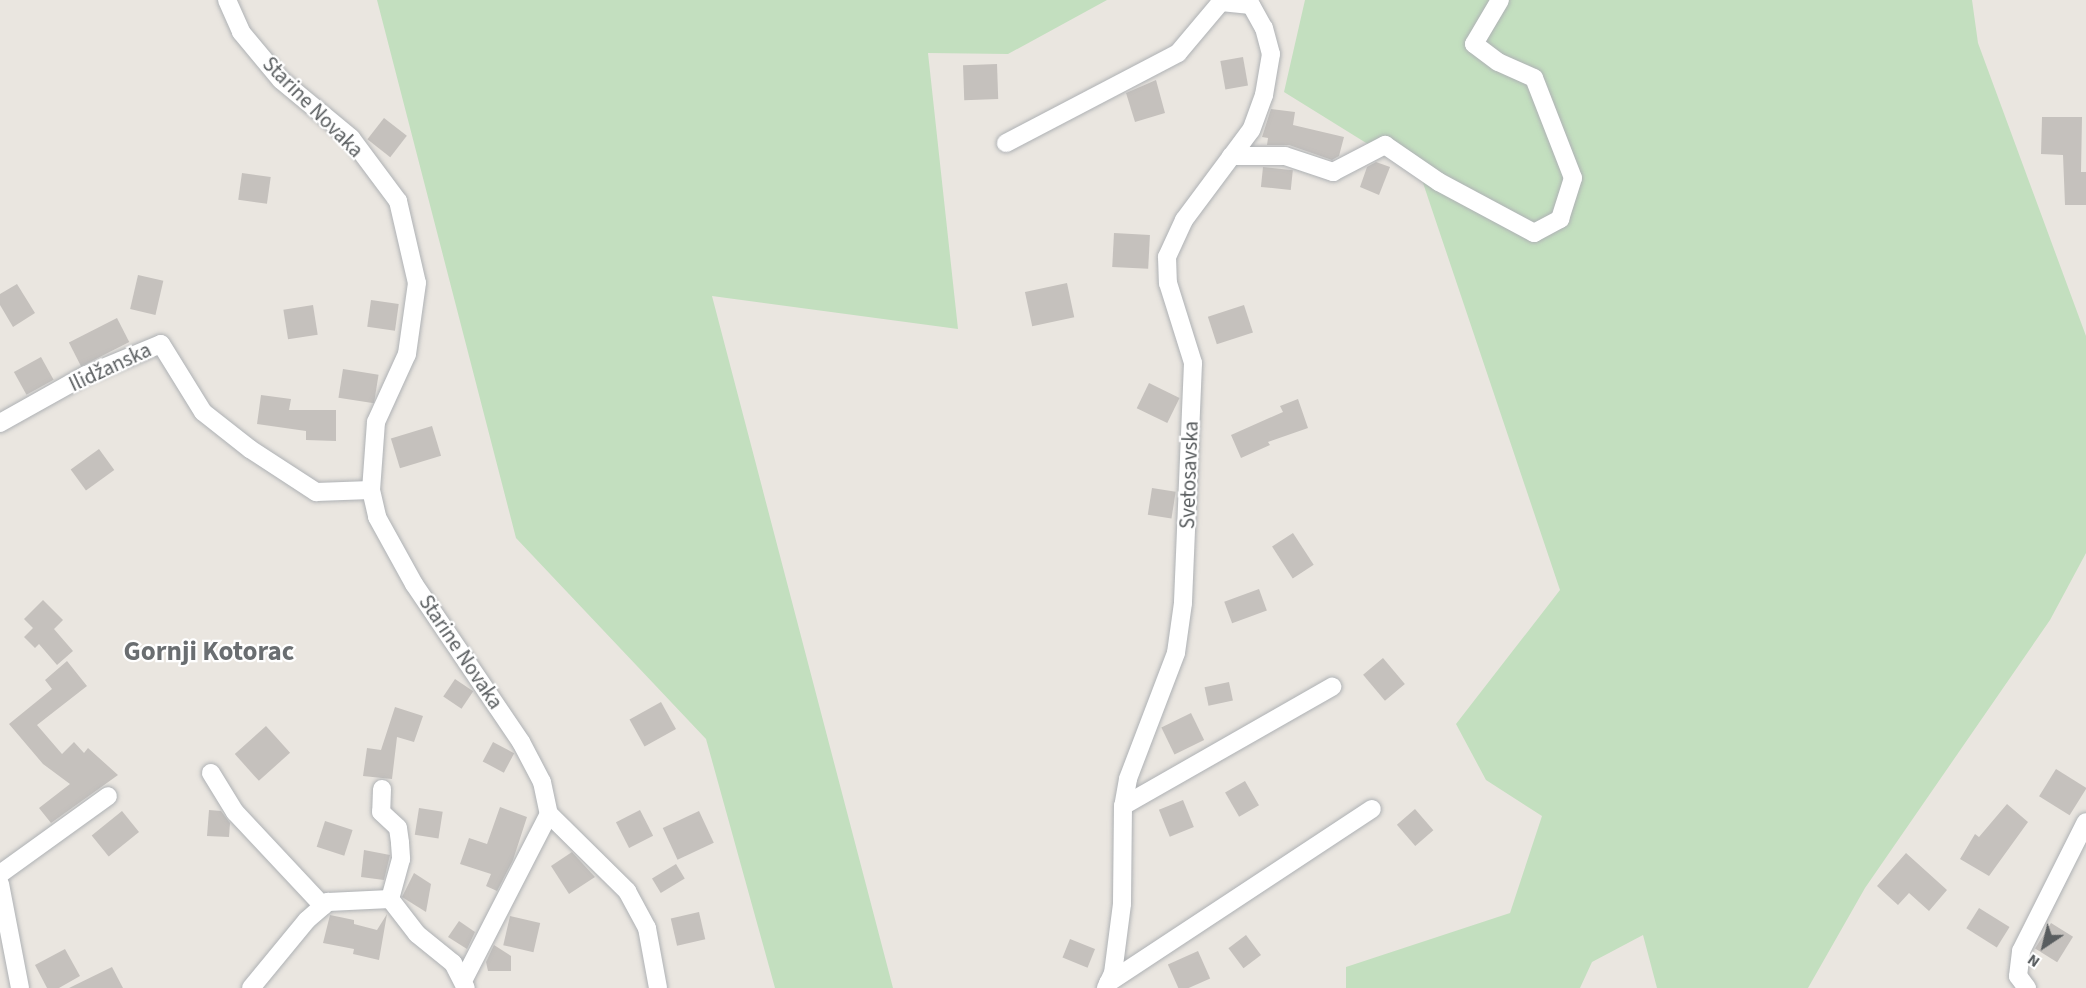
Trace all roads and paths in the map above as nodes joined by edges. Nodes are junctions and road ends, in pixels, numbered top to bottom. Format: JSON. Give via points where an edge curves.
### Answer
{"nodes":[{"id":1,"x":227,"y":0,"type":"edge"},
{"id":2,"x":1500,"y":0,"type":"edge"},
{"id":3,"x":1006,"y":143,"type":"dead end"},
{"id":4,"x":1231,"y":156,"type":"junction"},
{"id":5,"x":0,"y":423,"type":"edge"},
{"id":6,"x":371,"y":490,"type":"junction"},
{"id":7,"x":1332,"y":687,"type":"dead end"},
{"id":8,"x":211,"y":773,"type":"dead end"},
{"id":9,"x":382,"y":789,"type":"dead end"},
{"id":10,"x":108,"y":796,"type":"dead end"},
{"id":11,"x":1123,"y":806,"type":"junction"},
{"id":12,"x":1372,"y":809,"type":"dead end"},
{"id":13,"x":549,"y":814,"type":"junction"},
{"id":14,"x":2086,"y":822,"type":"edge"},
{"id":15,"x":0,"y":874,"type":"edge"},
{"id":16,"x":0,"y":884,"type":"edge"},
{"id":17,"x":390,"y":899,"type":"junction"},
{"id":18,"x":323,"y":906,"type":"junction"},
{"id":19,"x":465,"y":984,"type":"edge"},
{"id":20,"x":1107,"y":985,"type":"edge"},
{"id":21,"x":20,"y":988,"type":"edge"},
{"id":22,"x":251,"y":988,"type":"edge"},
{"id":23,"x":658,"y":988,"type":"edge"},
{"id":24,"x":2027,"y":988,"type":"edge"}],
"edges":[{"from":1,"to":6,"type":"street","name":"Starine Novaka","via":[[241,32],[281,80],[351,138],[398,201],[417,283],[406,354],[376,422]]},
{"from":2,"to":4,"type":"street","via":[[1474,44],[1498,62],[1534,78],[1574,178],[1560,219],[1534,233],[1439,182],[1385,145],[1333,172],[1285,156]]},
{"from":3,"to":4,"type":"street","name":"Svetosavska","via":[[1178,53],[1221,2],[1236,1],[1251,5],[1264,28],[1271,54],[1264,94],[1251,130]]},
{"from":4,"to":11,"type":"street","name":"Svetosavska","via":[[1184,220],[1167,257],[1168,283],[1193,363],[1183,603],[1176,653],[1138,742]]},
{"from":5,"to":6,"type":"street","name":"Ilidžanska","via":[[86,375],[160,344],[203,412],[250,449],[316,492]]},
{"from":6,"to":13,"type":"street","name":"Starine Novaka","via":[[377,517],[414,584],[521,742],[542,782]]},
{"from":7,"to":11,"type":"street"},
{"from":8,"to":18,"type":"street","via":[[235,812]]},
{"from":9,"to":17,"type":"street","via":[[381,812],[398,828],[400,843]]},
{"from":10,"to":15,"type":"street"},
{"from":11,"to":20,"type":"street","name":"Svetosavska","via":[[1122,904]]},
{"from":12,"to":20,"type":"street","name":"Svetosavska"},
{"from":13,"to":19,"type":"street"},
{"from":13,"to":23,"type":"street","via":[[627,891],[647,928]]},
{"from":14,"to":24,"type":"street","via":[[2022,951],[2018,976]]},
{"from":16,"to":21,"type":"street"},
{"from":17,"to":18,"type":"street","via":[[328,902]]},
{"from":17,"to":19,"type":"street","via":[[417,934],[453,963]]},
{"from":18,"to":22,"type":"street","via":[[272,959]]}]}
